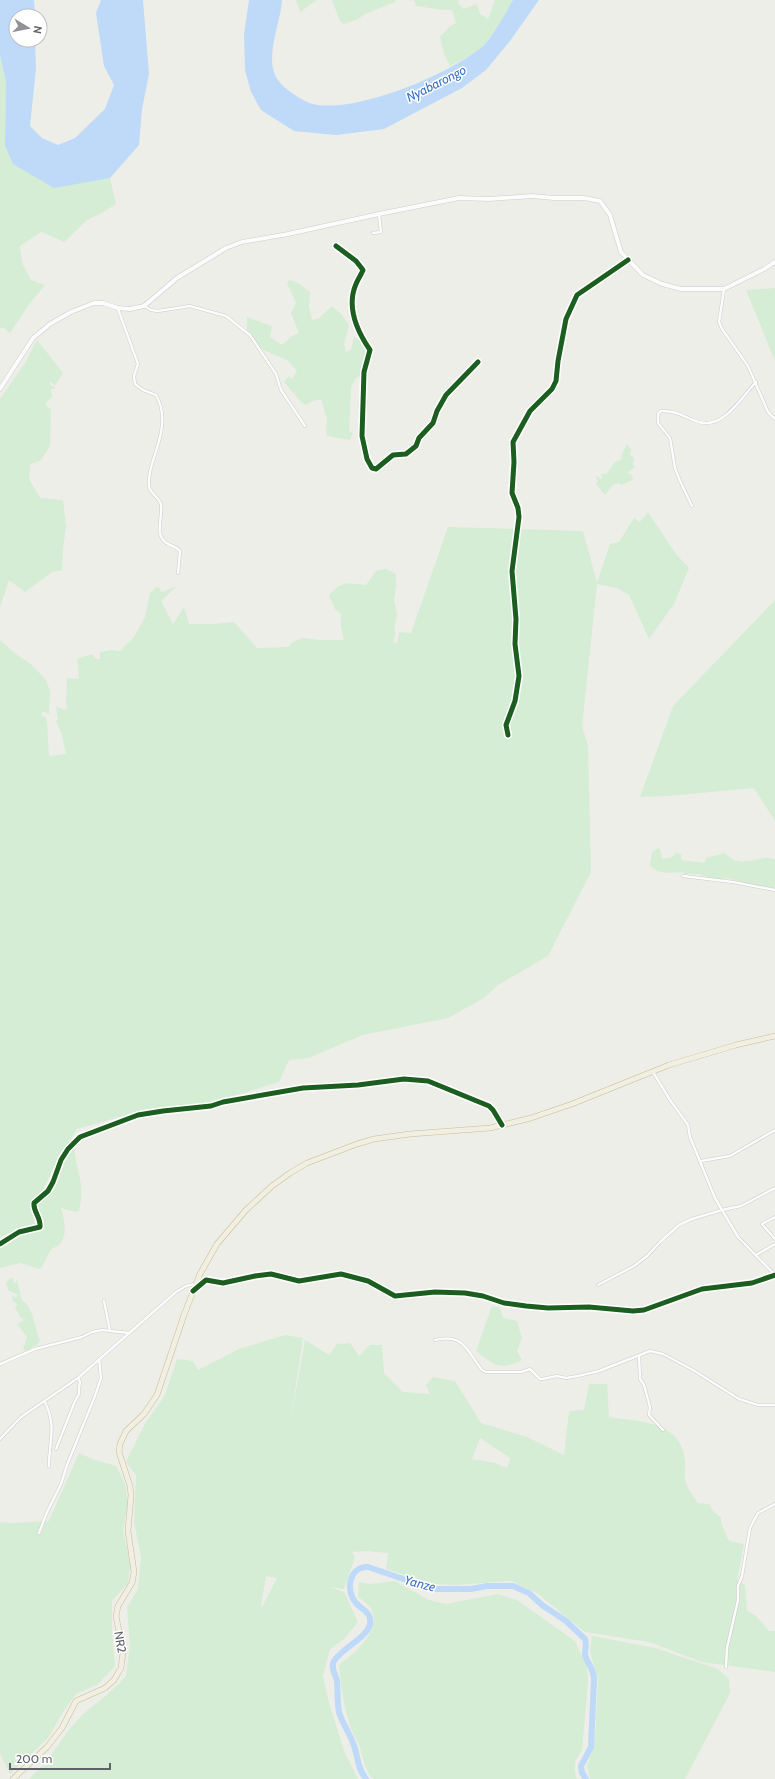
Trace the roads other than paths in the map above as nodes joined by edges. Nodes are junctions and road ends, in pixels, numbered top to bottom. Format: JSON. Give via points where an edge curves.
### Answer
{"nodes":[{"id":1,"x":379,"y":214,"type":"junction"},
{"id":2,"x":373,"y":234,"type":"dead end"},
{"id":3,"x":336,"y":246,"type":"dead end"},
{"id":4,"x":628,"y":260,"type":"junction"},
{"id":5,"x":775,"y":262,"type":"edge"},
{"id":6,"x":724,"y":289,"type":"junction"},
{"id":7,"x":144,"y":306,"type":"junction"},
{"id":8,"x":118,"y":308,"type":"junction"},
{"id":9,"x":478,"y":362,"type":"dead end"},
{"id":10,"x":756,"y":382,"type":"junction"},
{"id":11,"x":0,"y":389,"type":"edge"},
{"id":12,"x":775,"y":419,"type":"edge"},
{"id":13,"x":305,"y":426,"type":"dead end"},
{"id":14,"x":692,"y":506,"type":"dead end"},
{"id":15,"x":178,"y":573,"type":"dead end"},
{"id":16,"x":508,"y":735,"type":"dead end"},
{"id":17,"x":682,"y":876,"type":"dead end"},
{"id":18,"x":775,"y":890,"type":"edge"},
{"id":19,"x":775,"y":1036,"type":"edge"},
{"id":20,"x":653,"y":1072,"type":"junction"},
{"id":21,"x":502,"y":1125,"type":"junction"},
{"id":22,"x":775,"y":1130,"type":"edge"},
{"id":23,"x":701,"y":1161,"type":"junction"},
{"id":24,"x":775,"y":1188,"type":"edge"},
{"id":25,"x":722,"y":1210,"type":"junction"},
{"id":26,"x":775,"y":1217,"type":"edge"},
{"id":27,"x":775,"y":1239,"type":"edge"},
{"id":28,"x":0,"y":1244,"type":"edge"},
{"id":29,"x":775,"y":1244,"type":"edge"},
{"id":30,"x":756,"y":1255,"type":"junction"},
{"id":31,"x":775,"y":1275,"type":"edge"},
{"id":32,"x":196,"y":1284,"type":"junction"},
{"id":33,"x":598,"y":1285,"type":"dead end"},
{"id":34,"x":193,"y":1291,"type":"junction"},
{"id":35,"x":104,"y":1301,"type":"dead end"},
{"id":36,"x":110,"y":1331,"type":"junction"},
{"id":37,"x":129,"y":1333,"type":"junction"},
{"id":38,"x":435,"y":1340,"type":"dead end"},
{"id":39,"x":639,"y":1355,"type":"junction"},
{"id":40,"x":99,"y":1358,"type":"junction"},
{"id":41,"x":0,"y":1364,"type":"edge"},
{"id":42,"x":78,"y":1378,"type":"junction"},
{"id":43,"x":45,"y":1402,"type":"junction"},
{"id":44,"x":775,"y":1405,"type":"edge"},
{"id":45,"x":662,"y":1430,"type":"dead end"},
{"id":46,"x":0,"y":1439,"type":"edge"},
{"id":47,"x":56,"y":1449,"type":"dead end"},
{"id":48,"x":49,"y":1466,"type":"dead end"},
{"id":49,"x":775,"y":1504,"type":"edge"},
{"id":50,"x":39,"y":1532,"type":"dead end"},
{"id":51,"x":726,"y":1667,"type":"dead end"},
{"id":52,"x":13,"y":1779,"type":"edge"}],
"edges":[{"from":1,"to":2,"type":"street","via":[[380,232]]},
{"from":1,"to":4,"type":"main road","via":[[459,198],[584,198],[600,201],[606,207],[618,245]]},
{"from":1,"to":7,"type":"main road","via":[[242,242],[226,248],[177,278]]},
{"from":3,"to":9,"type":"street","via":[[356,261],[363,270],[354,289],[353,307],[358,332],[370,350],[364,372],[362,436],[367,460],[372,468],[376,468],[393,455],[406,454],[416,446],[419,438],[433,423],[446,395]]},
{"from":4,"to":6,"type":"main road","via":[[643,275],[662,284],[681,289]]},
{"from":4,"to":16,"type":"street","via":[[576,295],[566,319],[556,381],[530,411],[513,442],[512,493],[519,517],[512,571],[519,676],[515,701],[507,721]]},
{"from":5,"to":6,"type":"main road"},
{"from":6,"to":10,"type":"street","via":[[719,322],[742,355]]},
{"from":7,"to":8,"type":"main road"},
{"from":7,"to":13,"type":"street","via":[[158,311],[190,306],[226,316],[250,335],[276,374],[284,395]]},
{"from":8,"to":11,"type":"main road","via":[[94,303],[50,324],[33,338]]},
{"from":8,"to":15,"type":"street","via":[[138,364],[134,376],[135,384],[142,390],[156,395],[162,413],[162,432],[149,484],[161,504],[161,536],[165,543],[175,546],[180,551]]},
{"from":10,"to":12,"type":"street","via":[[768,412]]},
{"from":10,"to":14,"type":"street","via":[[739,403],[715,423],[702,423],[671,411],[662,411],[658,414],[658,423],[670,438],[675,468]]},
{"from":17,"to":18,"type":"street"},
{"from":19,"to":20,"type":"highway","number":"NR2","via":[[708,1053]]},
{"from":20,"to":21,"type":"highway","number":"NR2","via":[[551,1112]]},
{"from":20,"to":23,"type":"street","via":[[688,1125],[690,1137]]},
{"from":21,"to":28,"type":"street","via":[[489,1106],[436,1084],[412,1079],[303,1088],[211,1106],[138,1115],[74,1142],[61,1160],[48,1191],[34,1203],[40,1227],[18,1232]]},
{"from":21,"to":32,"type":"highway","number":"NR2","via":[[478,1130],[374,1139],[307,1163],[278,1181],[238,1218],[217,1244]]},
{"from":22,"to":23,"type":"street","via":[[730,1156]]},
{"from":23,"to":25,"type":"street"},
{"from":24,"to":25,"type":"street","via":[[741,1206]]},
{"from":25,"to":30,"type":"street","via":[[738,1237]]},
{"from":25,"to":33,"type":"street","via":[[679,1224],[634,1266]]},
{"from":26,"to":27,"type":"street","via":[[762,1224]]},
{"from":29,"to":30,"type":"street"},
{"from":30,"to":31,"type":"street"},
{"from":31,"to":34,"type":"street","via":[[752,1283],[702,1289],[644,1310],[633,1311],[526,1306],[466,1293],[435,1292],[395,1296],[368,1281],[341,1274],[299,1281],[271,1274],[223,1283],[206,1280]]},
{"from":32,"to":34,"type":"highway","number":"NR2"},
{"from":32,"to":37,"type":"street","via":[[176,1292]]},
{"from":34,"to":52,"type":"highway","name":"NR2","number":"NR2","via":[[157,1396],[144,1414],[126,1431],[120,1444],[119,1452],[131,1495],[128,1531],[134,1572],[132,1583],[118,1606],[116,1616],[123,1652],[121,1668],[114,1680],[105,1688],[76,1701],[62,1728],[47,1747]]},
{"from":35,"to":36,"type":"street"},
{"from":36,"to":37,"type":"street"},
{"from":36,"to":41,"type":"street","via":[[92,1332]]},
{"from":37,"to":40,"type":"street"},
{"from":38,"to":39,"type":"street","via":[[447,1338],[460,1341],[486,1372],[521,1372],[530,1369],[540,1379],[585,1375]]},
{"from":39,"to":44,"type":"street","via":[[650,1351],[663,1354],[739,1400],[758,1405]]},
{"from":39,"to":45,"type":"street","via":[[640,1379],[650,1407],[649,1415]]},
{"from":40,"to":42,"type":"street"},
{"from":40,"to":50,"type":"street","via":[[100,1378],[95,1396],[61,1484]]},
{"from":42,"to":43,"type":"street"},
{"from":42,"to":47,"type":"street","via":[[79,1394]]},
{"from":43,"to":46,"type":"street","via":[[21,1417]]},
{"from":43,"to":48,"type":"street","via":[[52,1420]]},
{"from":49,"to":51,"type":"street","via":[[758,1513],[750,1528],[727,1648]]}]}
